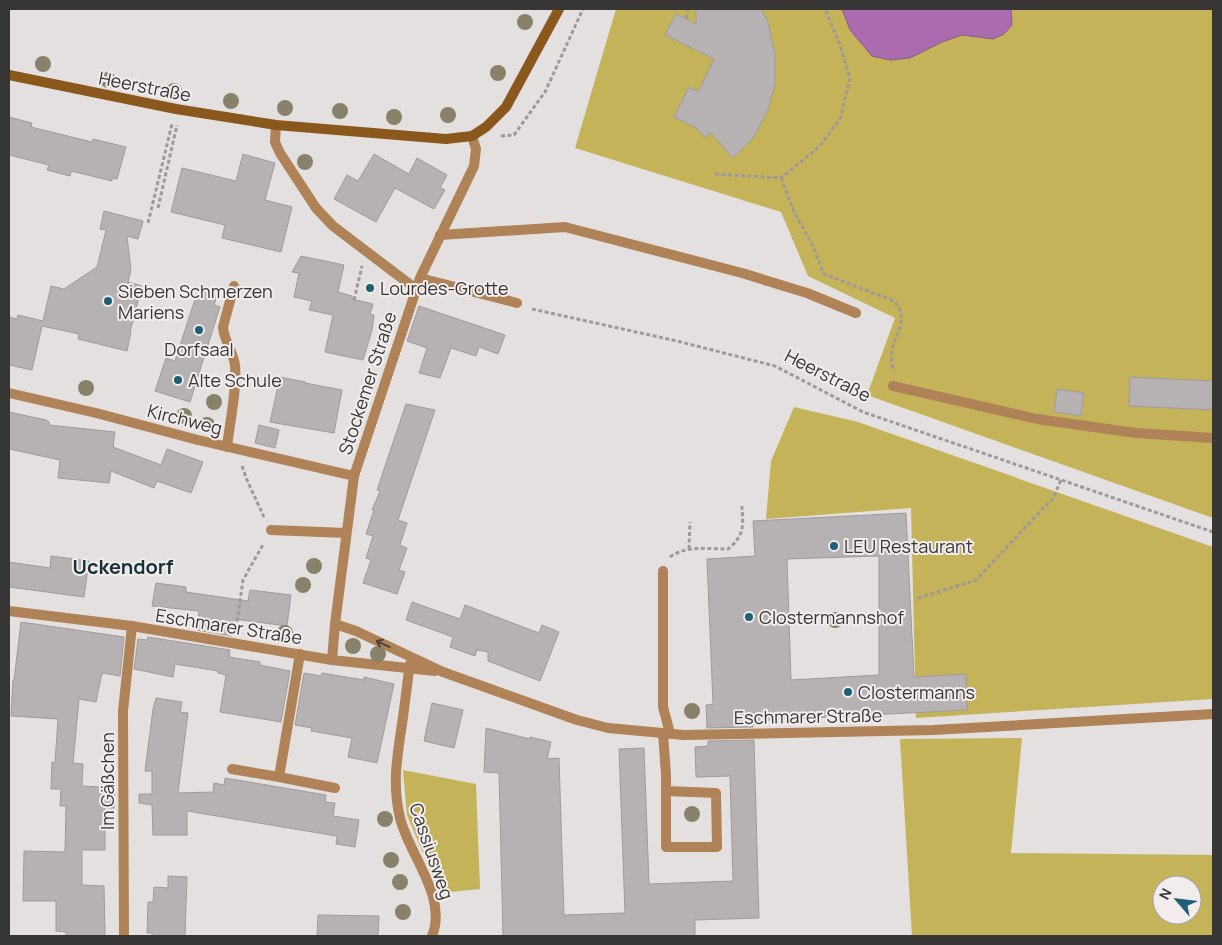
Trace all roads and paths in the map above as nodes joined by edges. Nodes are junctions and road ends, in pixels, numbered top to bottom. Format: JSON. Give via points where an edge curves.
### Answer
{"nodes":[{"id":1,"x":559,"y":9,"type":"edge"},
{"id":2,"x":583,"y":9,"type":"edge"},
{"id":3,"x":688,"y":9,"type":"edge"},
{"id":4,"x":824,"y":9,"type":"edge"},
{"id":5,"x":686,"y":19,"type":"dead end"},
{"id":6,"x":9,"y":75,"type":"edge"},
{"id":7,"x":178,"y":109,"type":"junction"},
{"id":8,"x":276,"y":125,"type":"junction"},
{"id":9,"x":472,"y":136,"type":"junction"},
{"id":10,"x":715,"y":174,"type":"dead end"},
{"id":11,"x":781,"y":178,"type":"junction"},
{"id":12,"x":158,"y":208,"type":"dead end"},
{"id":13,"x":148,"y":223,"type":"dead end"},
{"id":14,"x":440,"y":235,"type":"junction"},
{"id":15,"x":365,"y":251,"type":"junction"},
{"id":16,"x":420,"y":278,"type":"junction"},
{"id":17,"x":234,"y":286,"type":"dead end"},
{"id":18,"x":416,"y":289,"type":"junction"},
{"id":19,"x":354,"y":300,"type":"dead end"},
{"id":20,"x":517,"y":304,"type":"joint"},
{"id":21,"x":856,"y":313,"type":"dead end"},
{"id":22,"x":893,"y":386,"type":"joint"},
{"id":23,"x":9,"y":393,"type":"edge"},
{"id":24,"x":1213,"y":438,"type":"edge"},
{"id":25,"x":227,"y":447,"type":"junction"},
{"id":26,"x":244,"y":450,"type":"junction"},
{"id":27,"x":354,"y":476,"type":"junction"},
{"id":28,"x":1061,"y":480,"type":"junction"},
{"id":29,"x":742,"y":506,"type":"dead end"},
{"id":30,"x":690,"y":522,"type":"dead end"},
{"id":31,"x":271,"y":530,"type":"junction"},
{"id":32,"x":1213,"y":532,"type":"edge"},
{"id":33,"x":346,"y":533,"type":"junction"},
{"id":34,"x":689,"y":549,"type":"junction"},
{"id":35,"x":663,"y":571,"type":"joint"},
{"id":36,"x":918,"y":598,"type":"dead end"},
{"id":37,"x":9,"y":611,"type":"edge"},
{"id":38,"x":335,"y":624,"type":"junction"},
{"id":39,"x":132,"y":626,"type":"junction"},
{"id":40,"x":234,"y":644,"type":"junction"},
{"id":41,"x":300,"y":654,"type":"junction"},
{"id":42,"x":411,"y":657,"type":"junction"},
{"id":43,"x":332,"y":660,"type":"junction"},
{"id":44,"x":410,"y":668,"type":"junction"},
{"id":45,"x":443,"y":672,"type":"junction"},
{"id":46,"x":1213,"y":714,"type":"edge"},
{"id":47,"x":666,"y":733,"type":"junction"},
{"id":48,"x":232,"y":769,"type":"dead end"},
{"id":49,"x":279,"y":777,"type":"junction"},
{"id":50,"x":335,"y":788,"type":"dead end"},
{"id":51,"x":666,"y":791,"type":"junction"},
{"id":52,"x":124,"y":936,"type":"edge"},
{"id":53,"x":432,"y":936,"type":"edge"}],
"edges":[{"from":1,"to":9,"type":"main road","via":[[506,107]]},
{"from":2,"to":9,"type":"path","via":[[546,92],[514,135]]},
{"from":3,"to":5,"type":"path"},
{"from":4,"to":11,"type":"path","via":[[850,78],[840,119],[820,147]]},
{"from":6,"to":7,"type":"main road","name":"Heerstraße"},
{"from":7,"to":8,"type":"main road","name":"Heerstraße"},
{"from":7,"to":12,"type":"path"},
{"from":7,"to":13,"type":"path"},
{"from":8,"to":9,"type":"main road","name":"Heerstraße","via":[[446,139]]},
{"from":8,"to":15,"type":"street","via":[[275,142],[280,154],[316,208]]},
{"from":9,"to":14,"type":"street","name":"Stockemer Straße","via":[[476,149],[474,166]]},
{"from":10,"to":11,"type":"path"},
{"from":11,"to":22,"type":"path","via":[[824,274],[894,301],[900,308],[902,319],[892,352]]},
{"from":14,"to":16,"type":"street","name":"Stockemer Straße"},
{"from":14,"to":21,"type":"street","via":[[565,227],[742,273],[807,293]]},
{"from":15,"to":18,"type":"street"},
{"from":15,"to":19,"type":"path"},
{"from":16,"to":18,"type":"street","name":"Stockemer Straße"},
{"from":16,"to":20,"type":"street"},
{"from":17,"to":25,"type":"street","via":[[224,327],[235,370]]},
{"from":18,"to":27,"type":"street","name":"Stockemer Straße"},
{"from":20,"to":28,"type":"path","name":"Heerstraße","via":[[775,366],[863,412]]},
{"from":22,"to":24,"type":"street","via":[[1037,418],[1136,433]]},
{"from":23,"to":25,"type":"street","name":"Kirchweg"},
{"from":25,"to":26,"type":"street","name":"Kirchweg"},
{"from":26,"to":27,"type":"street","name":"Kirchweg"},
{"from":26,"to":31,"type":"path","via":[[244,474]]},
{"from":27,"to":33,"type":"street","name":"Stockemer Straße"},
{"from":28,"to":32,"type":"path","name":"Heerstraße"},
{"from":28,"to":36,"type":"path","via":[[1054,498],[976,580]]},
{"from":29,"to":34,"type":"path","via":[[743,530],[728,549]]},
{"from":30,"to":34,"type":"path"},
{"from":31,"to":33,"type":"street"},
{"from":31,"to":40,"type":"path","via":[[243,580]]},
{"from":33,"to":38,"type":"street","name":"Stockemer Straße"},
{"from":34,"to":35,"type":"path","via":[[670,557]]},
{"from":35,"to":47,"type":"street","via":[[663,707]]},
{"from":37,"to":39,"type":"street","name":"Eschmarer Straße"},
{"from":42,"to":38,"type":"street","name":"Eschmarer Straße","one_way":true},
{"from":38,"to":43,"type":"street","name":"Stockemer Straße"},
{"from":39,"to":40,"type":"street","name":"Eschmarer Straße"},
{"from":39,"to":52,"type":"street","name":"Im Gäßchen","via":[[123,711]]},
{"from":40,"to":41,"type":"street","name":"Eschmarer Straße"},
{"from":41,"to":43,"type":"street","name":"Eschmarer Straße"},
{"from":41,"to":49,"type":"street"},
{"from":42,"to":44,"type":"street","name":"Cassiusweg"},
{"from":42,"to":45,"type":"street","name":"Eschmarer Straße"},
{"from":43,"to":44,"type":"street","name":"Eschmarer Straße"},
{"from":44,"to":45,"type":"street","name":"Eschmarer Straße"},
{"from":44,"to":53,"type":"street","name":"Cassiusweg","via":[[394,777],[400,819],[431,890],[436,914]]},
{"from":45,"to":47,"type":"street","name":"Eschmarer Straße","via":[[577,720],[608,728]]},
{"from":46,"to":47,"type":"street","name":"Eschmarer Straße","via":[[933,730]]},
{"from":47,"to":51,"type":"street"},
{"from":48,"to":49,"type":"street"},
{"from":49,"to":50,"type":"street"},
{"from":51,"to":51,"type":"street","via":[[666,847],[717,847],[716,793]]}]}
